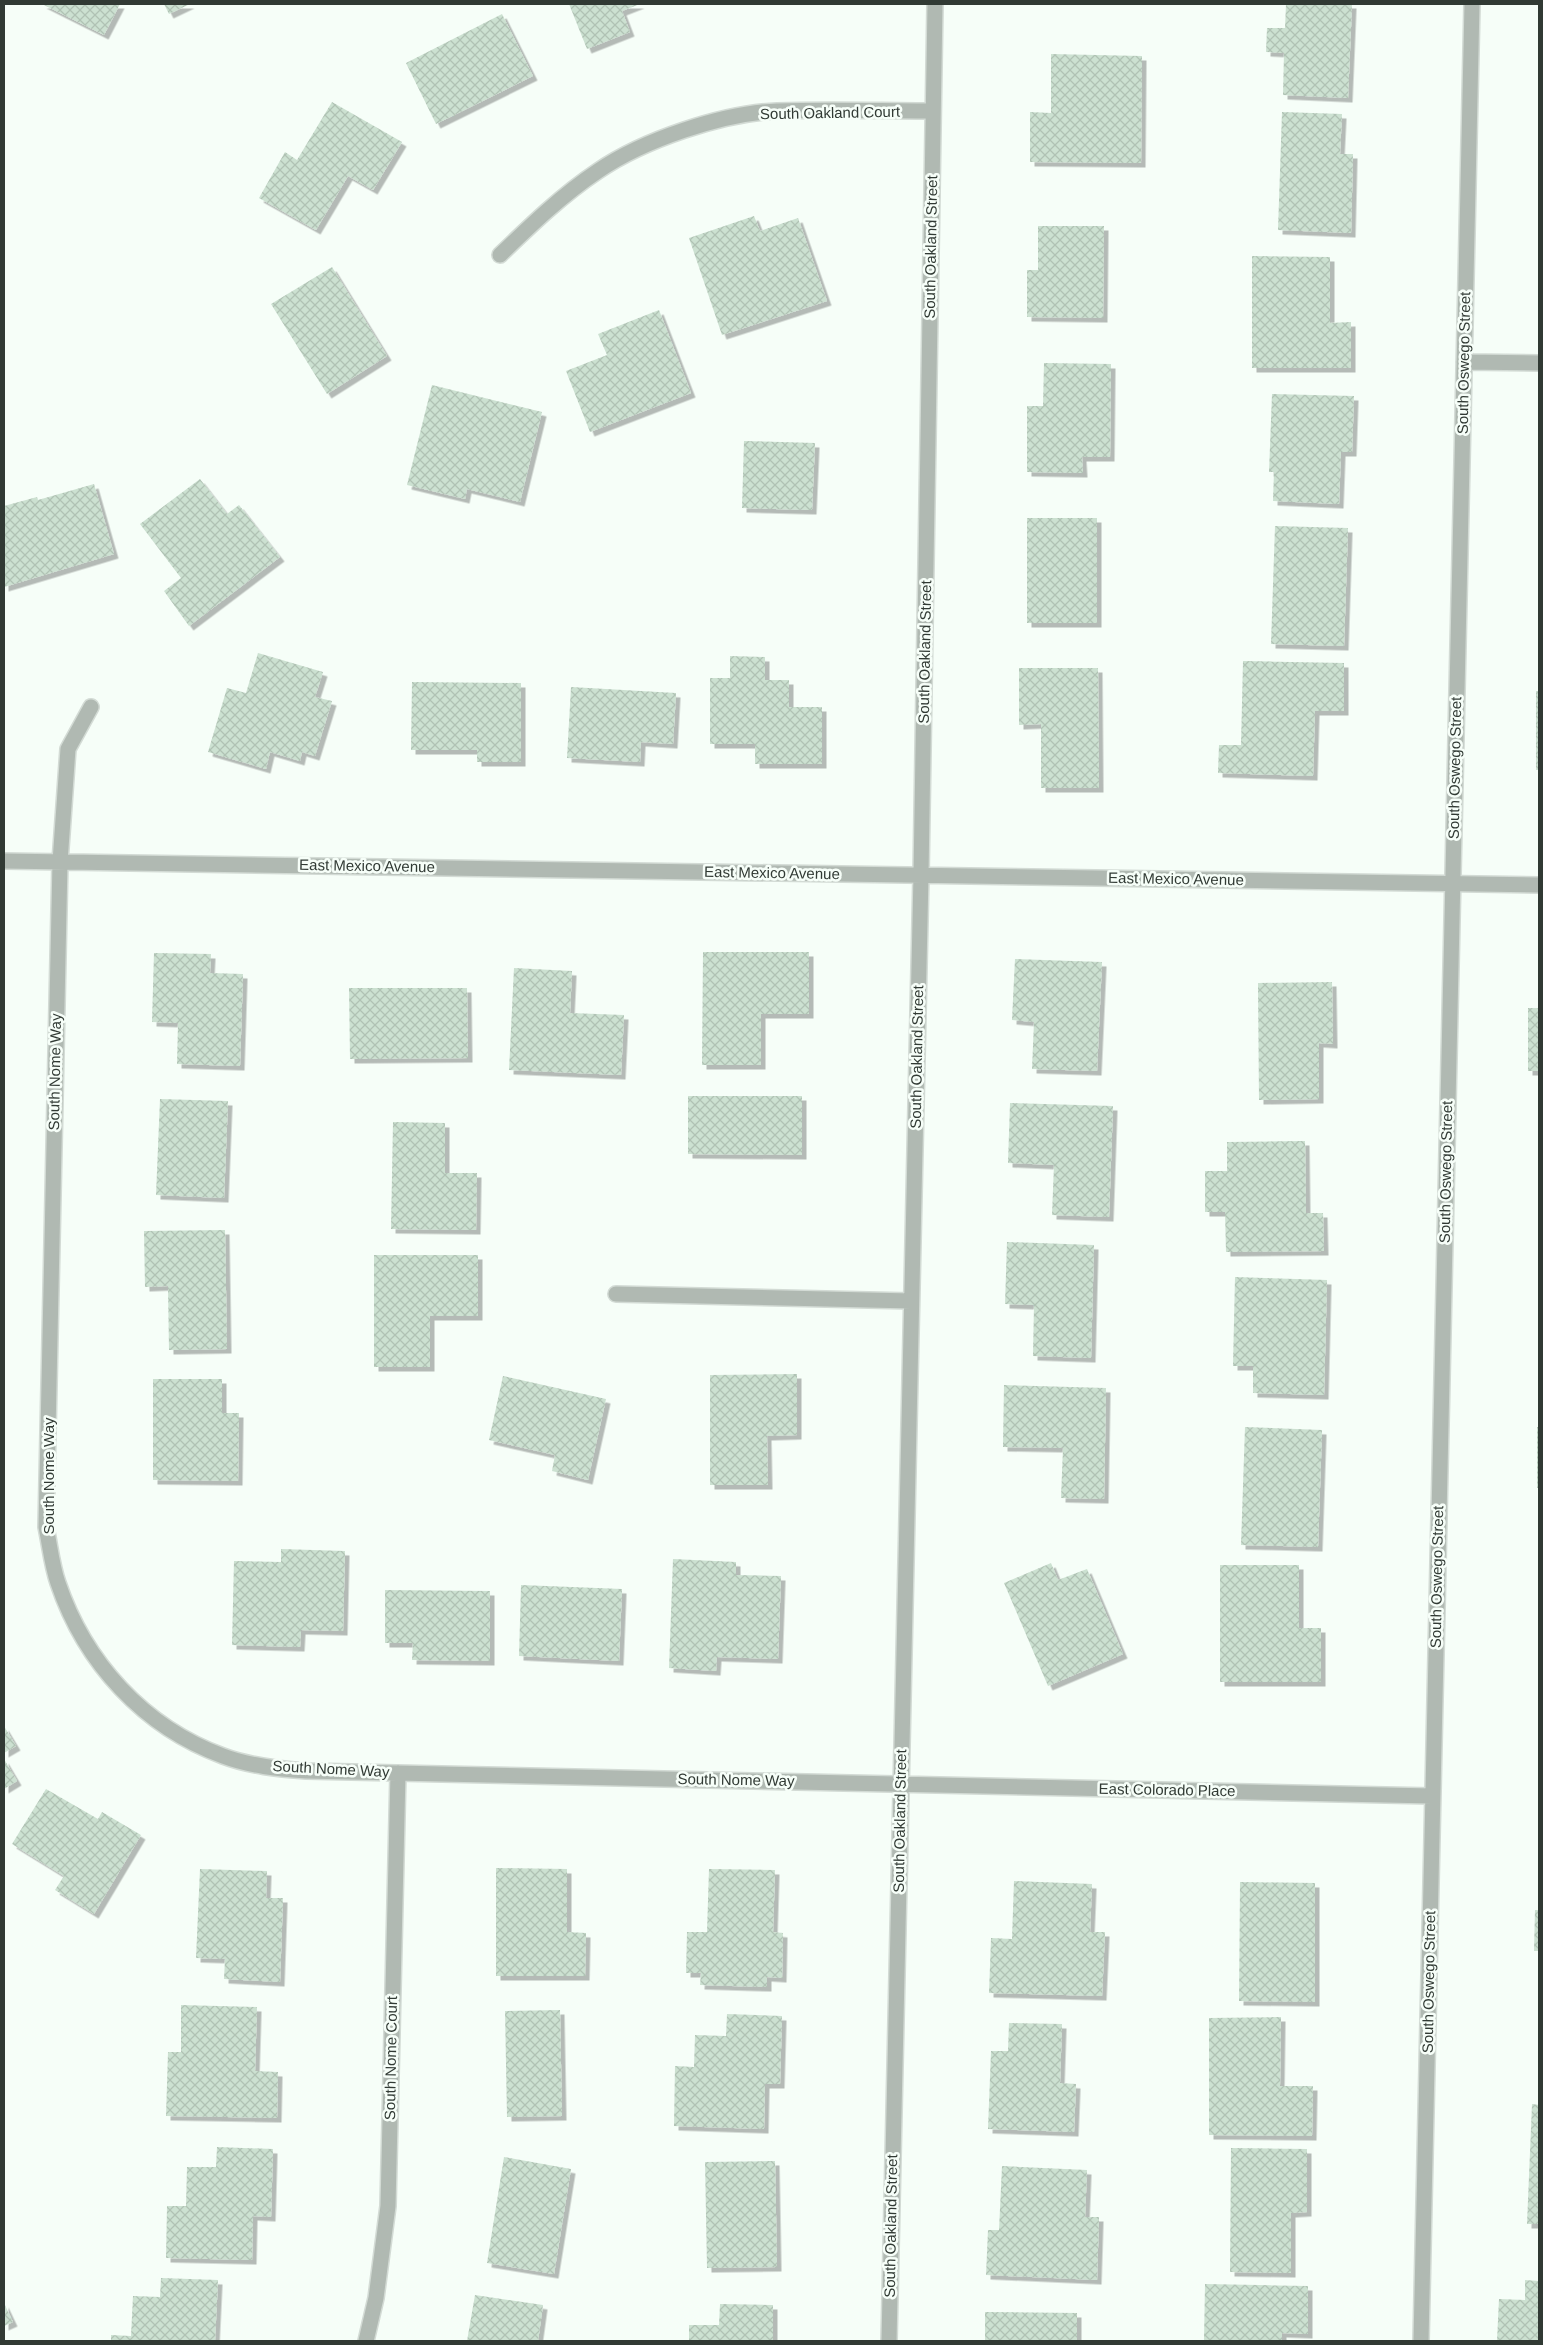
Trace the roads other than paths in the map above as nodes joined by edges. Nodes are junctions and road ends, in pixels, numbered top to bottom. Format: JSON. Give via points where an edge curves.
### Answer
{"nodes":[{"id":1,"x":935,"y":4,"type":"edge"},
{"id":2,"x":1472,"y":4,"type":"edge"},
{"id":3,"x":933,"y":112,"type":"junction"},
{"id":4,"x":500,"y":255,"type":"dead end"},
{"id":5,"x":1464,"y":362,"type":"junction"},
{"id":6,"x":1539,"y":363,"type":"edge"},
{"id":7,"x":91,"y":707,"type":"dead end"},
{"id":8,"x":4,"y":861,"type":"edge"},
{"id":9,"x":60,"y":862,"type":"junction"},
{"id":10,"x":921,"y":875,"type":"junction"},
{"id":11,"x":1452,"y":884,"type":"junction"},
{"id":12,"x":1539,"y":885,"type":"edge"},
{"id":13,"x":616,"y":1294,"type":"dead end"},
{"id":14,"x":911,"y":1301,"type":"junction"},
{"id":15,"x":398,"y":1773,"type":"junction"},
{"id":16,"x":901,"y":1784,"type":"junction"},
{"id":17,"x":1432,"y":1796,"type":"junction"},
{"id":18,"x":366,"y":2341,"type":"edge"},
{"id":19,"x":888,"y":2341,"type":"edge"},
{"id":20,"x":1420,"y":2341,"type":"edge"}],
"edges":[{"from":1,"to":3,"type":"street","name":"South Oakland Street"},
{"from":2,"to":5,"type":"street","name":"South Oswego Street"},
{"from":3,"to":4,"type":"street","name":"South Oakland Court","via":[[775,111],[714,121],[655,141],[600,170],[550,207]]},
{"from":3,"to":10,"type":"street","name":"South Oakland Street"},
{"from":5,"to":6,"type":"street"},
{"from":5,"to":11,"type":"street","name":"South Oswego Street"},
{"from":7,"to":9,"type":"street","name":"South Nome Way","via":[[68,749]]},
{"from":8,"to":9,"type":"street","name":"East Mexico Avenue"},
{"from":9,"to":10,"type":"street","name":"East Mexico Avenue"},
{"from":9,"to":15,"type":"street","name":"South Nome Way","via":[[46,1527],[57,1582],[72,1621],[93,1657],[129,1699],[174,1732],[224,1756],[278,1769]]},
{"from":10,"to":11,"type":"street","name":"East Mexico Avenue"},
{"from":10,"to":14,"type":"street","name":"South Oakland Street"},
{"from":11,"to":12,"type":"street","name":"East Mexico Avenue"},
{"from":11,"to":17,"type":"street","name":"South Oswego Street"},
{"from":13,"to":14,"type":"street"},
{"from":14,"to":16,"type":"street","name":"South Oakland Street"},
{"from":15,"to":16,"type":"street","name":"South Nome Way"},
{"from":15,"to":18,"type":"street","name":"South Nome Court","via":[[388,2206],[376,2298]]},
{"from":16,"to":17,"type":"street","name":"East Colorado Place"},
{"from":16,"to":19,"type":"street","name":"South Oakland Street"},
{"from":17,"to":20,"type":"street","name":"South Oswego Street"}]}
